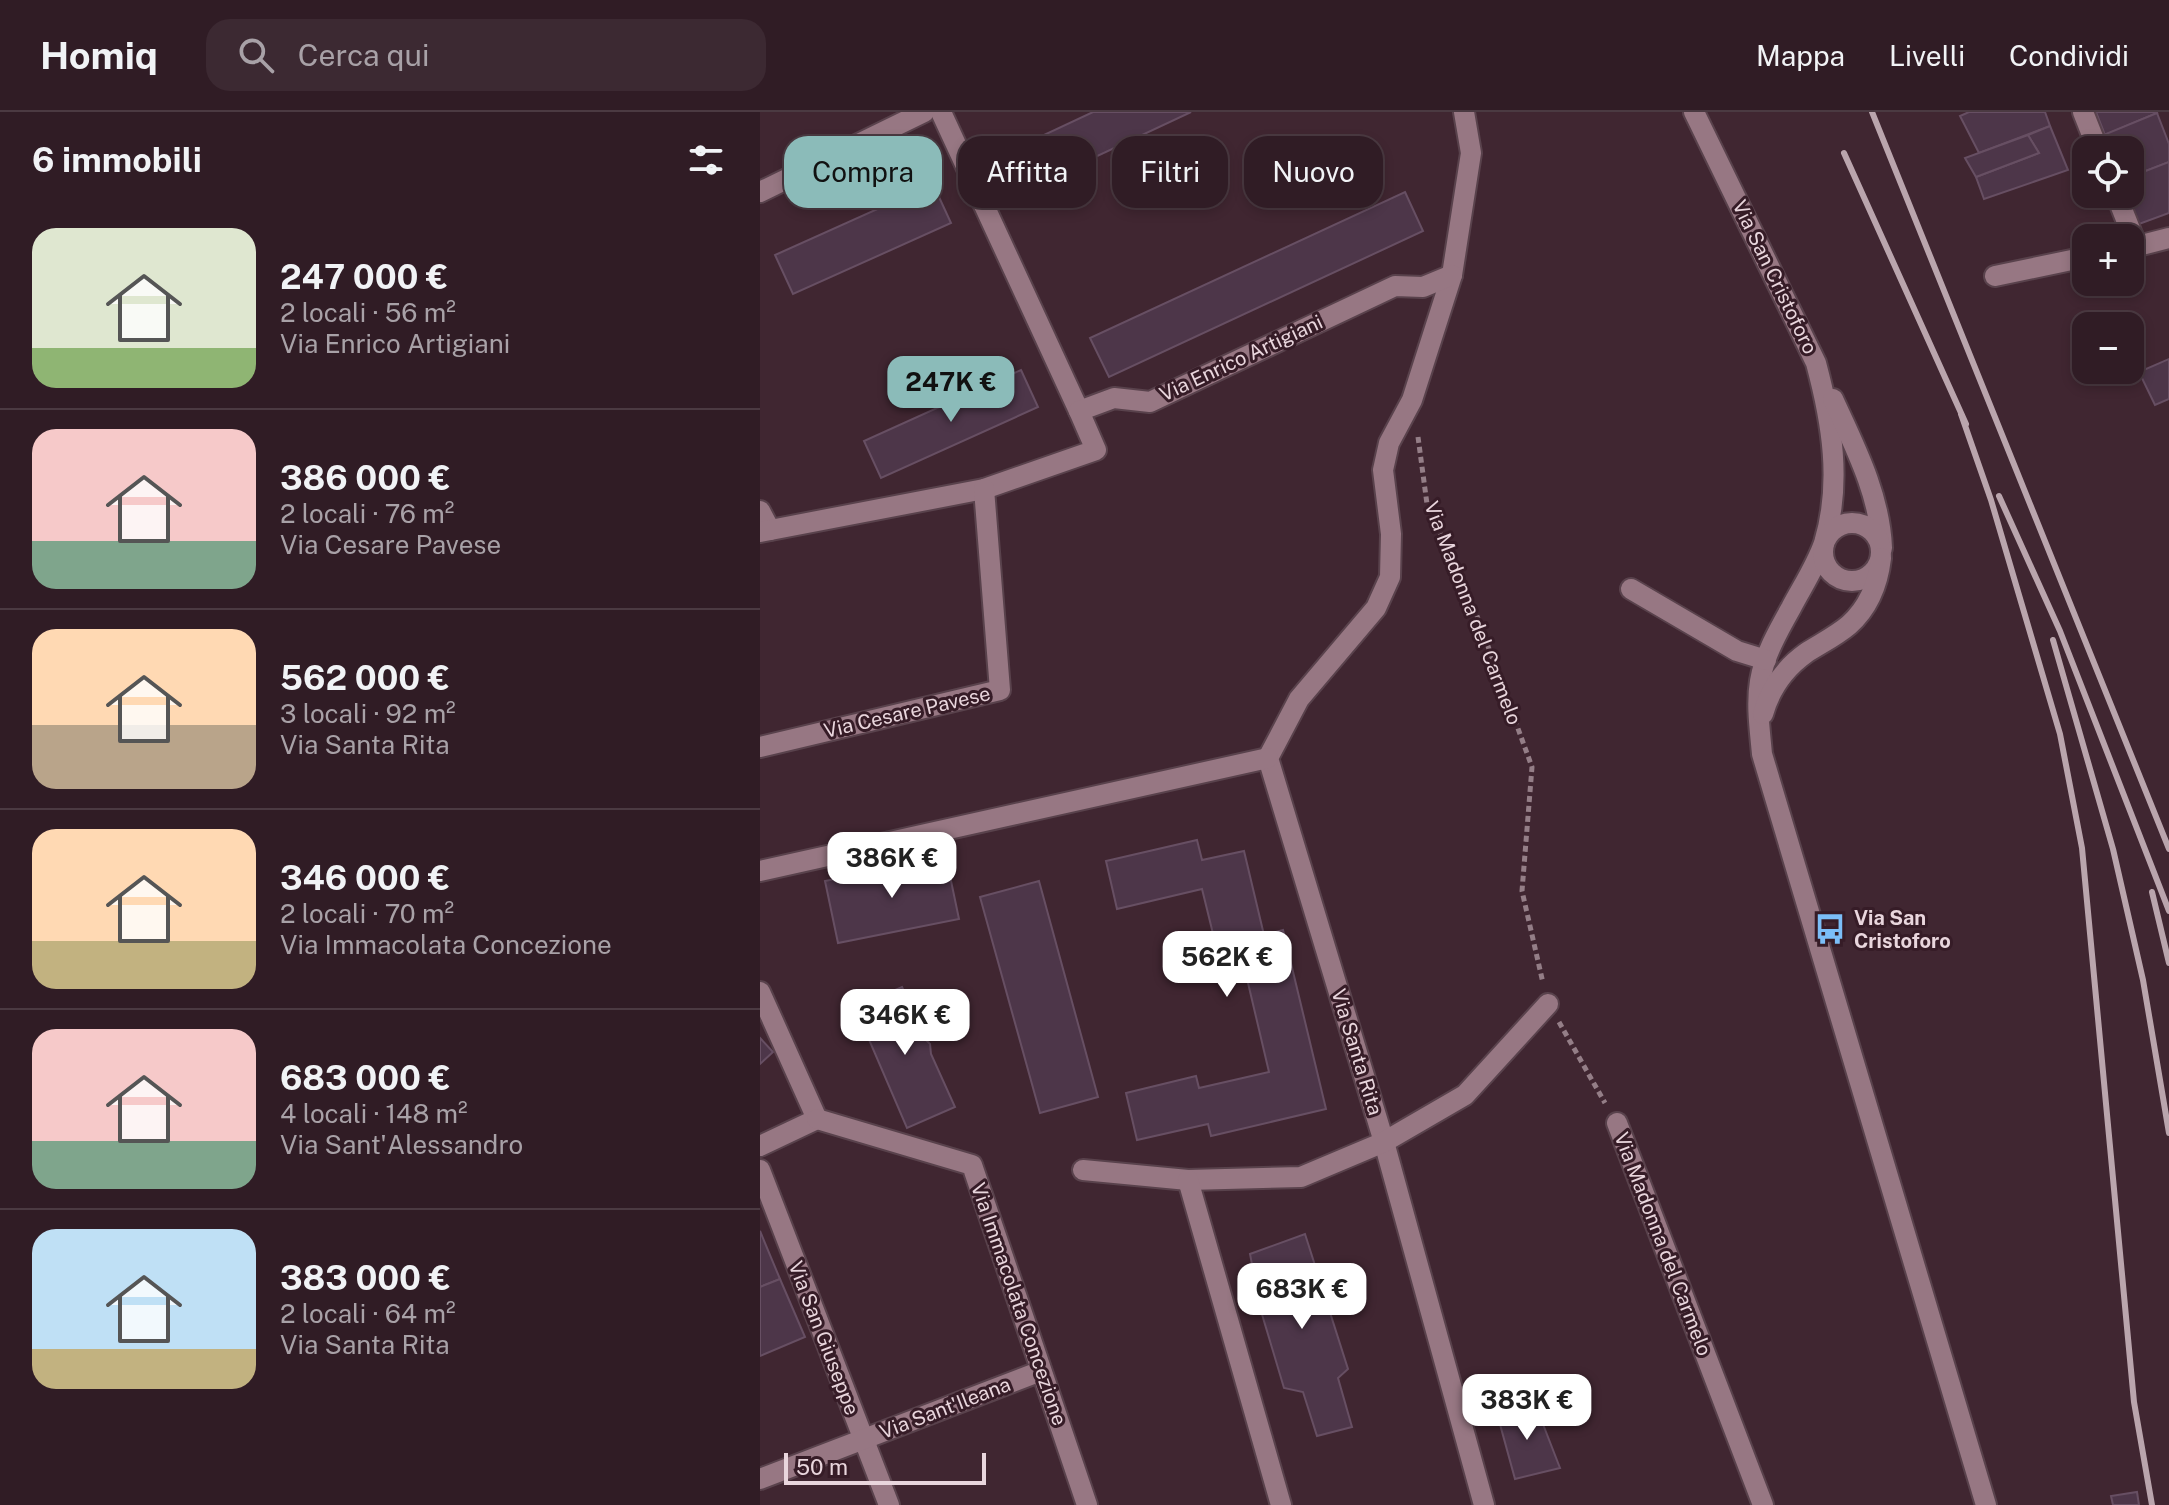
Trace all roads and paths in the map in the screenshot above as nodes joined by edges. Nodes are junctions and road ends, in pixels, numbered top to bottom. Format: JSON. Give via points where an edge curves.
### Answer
{"nodes":[{"id":1,"x":924,"y":112,"type":"edge"},
{"id":2,"x":941,"y":112,"type":"edge"},
{"id":3,"x":1464,"y":112,"type":"edge"},
{"id":4,"x":1694,"y":112,"type":"edge"},
{"id":5,"x":2083,"y":112,"type":"edge"},
{"id":6,"x":2092,"y":136,"type":"edge"},
{"id":7,"x":760,"y":192,"type":"edge"},
{"id":8,"x":2169,"y":238,"type":"edge"},
{"id":9,"x":2144,"y":244,"type":"edge"},
{"id":10,"x":2072,"y":260,"type":"edge"},
{"id":11,"x":1452,"y":275,"type":"junction"},
{"id":12,"x":1995,"y":276,"type":"dead end"},
{"id":13,"x":1816,"y":363,"type":"junction"},
{"id":14,"x":1412,"y":400,"type":"junction"},
{"id":15,"x":1079,"y":411,"type":"junction"},
{"id":16,"x":984,"y":489,"type":"junction"},
{"id":17,"x":760,"y":511,"type":"edge"},
{"id":18,"x":765,"y":531,"type":"edge"},
{"id":19,"x":1823,"y":546,"type":"junction"},
{"id":20,"x":1881,"y":553,"type":"junction"},
{"id":21,"x":1631,"y":589,"type":"dead end"},
{"id":22,"x":1766,"y":660,"type":"junction"},
{"id":23,"x":1760,"y":731,"type":"junction"},
{"id":24,"x":760,"y":747,"type":"edge"},
{"id":25,"x":1268,"y":758,"type":"junction"},
{"id":26,"x":760,"y":871,"type":"edge"},
{"id":27,"x":760,"y":992,"type":"edge"},
{"id":28,"x":1548,"y":1004,"type":"junction"},
{"id":29,"x":817,"y":1119,"type":"junction"},
{"id":30,"x":1617,"y":1123,"type":"joint"},
{"id":31,"x":1384,"y":1142,"type":"junction"},
{"id":32,"x":760,"y":1146,"type":"edge"},
{"id":33,"x":760,"y":1170,"type":"edge"},
{"id":34,"x":1083,"y":1170,"type":"dead end"},
{"id":35,"x":1188,"y":1180,"type":"junction"},
{"id":36,"x":1041,"y":1371,"type":"junction"},
{"id":37,"x":863,"y":1440,"type":"junction"},
{"id":38,"x":760,"y":1479,"type":"edge"},
{"id":39,"x":889,"y":1505,"type":"edge"},
{"id":40,"x":1087,"y":1505,"type":"edge"},
{"id":41,"x":1281,"y":1505,"type":"edge"},
{"id":42,"x":1484,"y":1505,"type":"edge"},
{"id":43,"x":1763,"y":1505,"type":"edge"},
{"id":44,"x":1986,"y":1505,"type":"edge"}],
"edges":[{"from":1,"to":7,"type":"street"},
{"from":2,"to":15,"type":"street"},
{"from":3,"to":11,"type":"street","via":[[1471,153]]},
{"from":4,"to":13,"type":"street","name":"Via San Cristoforo"},
{"from":5,"to":6,"type":"street"},
{"from":8,"to":9,"type":"street"},
{"from":10,"to":12,"type":"street"},
{"from":11,"to":14,"type":"street"},
{"from":11,"to":15,"type":"street","name":"Via Enrico Artigiani","via":[[1423,287],[1395,286],[1150,402],[1114,398]]},
{"from":13,"to":19,"type":"street","name":"Via San Cristoforo","via":[[1835,468]]},
{"from":13,"to":20,"type":"street","via":[[1873,492]]},
{"from":14,"to":25,"type":"street","via":[[1389,443],[1383,470],[1390,577],[1376,608],[1299,699]]},
{"from":14,"to":28,"type":"path","name":"Via Madonna del Carmelo","via":[[1427,504],[1477,616],[1532,767],[1522,891]]},
{"from":15,"to":16,"type":"street","via":[[1096,450]]},
{"from":16,"to":18,"type":"street"},
{"from":16,"to":24,"type":"street","name":"Via Cesare Pavese","via":[[1000,690]]},
{"from":17,"to":18,"type":"street"},
{"from":19,"to":20,"type":"street","via":[[1832,530],[1858,523],[1874,532]]},
{"from":19,"to":20,"type":"street","via":[[1826,566],[1841,580],[1870,575]]},
{"from":19,"to":22,"type":"street","name":"Via San Cristoforo"},
{"from":20,"to":23,"type":"street","via":[[1875,588],[1860,612],[1780,678],[1766,703]]},
{"from":21,"to":22,"type":"street","via":[[1737,651]]},
{"from":22,"to":23,"type":"street","name":"Via San Cristoforo","via":[[1759,682]]},
{"from":23,"to":44,"type":"street","name":"Via San Cristoforo","via":[[1762,754]]},
{"from":25,"to":26,"type":"street"},
{"from":25,"to":31,"type":"street","name":"Via Santa Rita"},
{"from":27,"to":29,"type":"street"},
{"from":28,"to":30,"type":"path","name":"Via Madonna del Carmelo"},
{"from":28,"to":31,"type":"street","via":[[1465,1095]]},
{"from":29,"to":32,"type":"street"},
{"from":29,"to":36,"type":"street","name":"Via Immacolata Concezione","via":[[972,1165]]},
{"from":30,"to":43,"type":"street","name":"Via Madonna del Carmelo"},
{"from":31,"to":35,"type":"street","via":[[1301,1177]]},
{"from":31,"to":42,"type":"street","name":"Via Santa Rita"},
{"from":33,"to":37,"type":"street","name":"Via San Giuseppe"},
{"from":34,"to":35,"type":"street"},
{"from":35,"to":41,"type":"street"},
{"from":36,"to":37,"type":"street","name":"Via Sant'Ileana"},
{"from":36,"to":40,"type":"street","name":"Via Immacolata Concezione"},
{"from":37,"to":38,"type":"street","name":"Via Sant'Ileana"},
{"from":37,"to":39,"type":"street","name":"Via San Giuseppe"}]}
